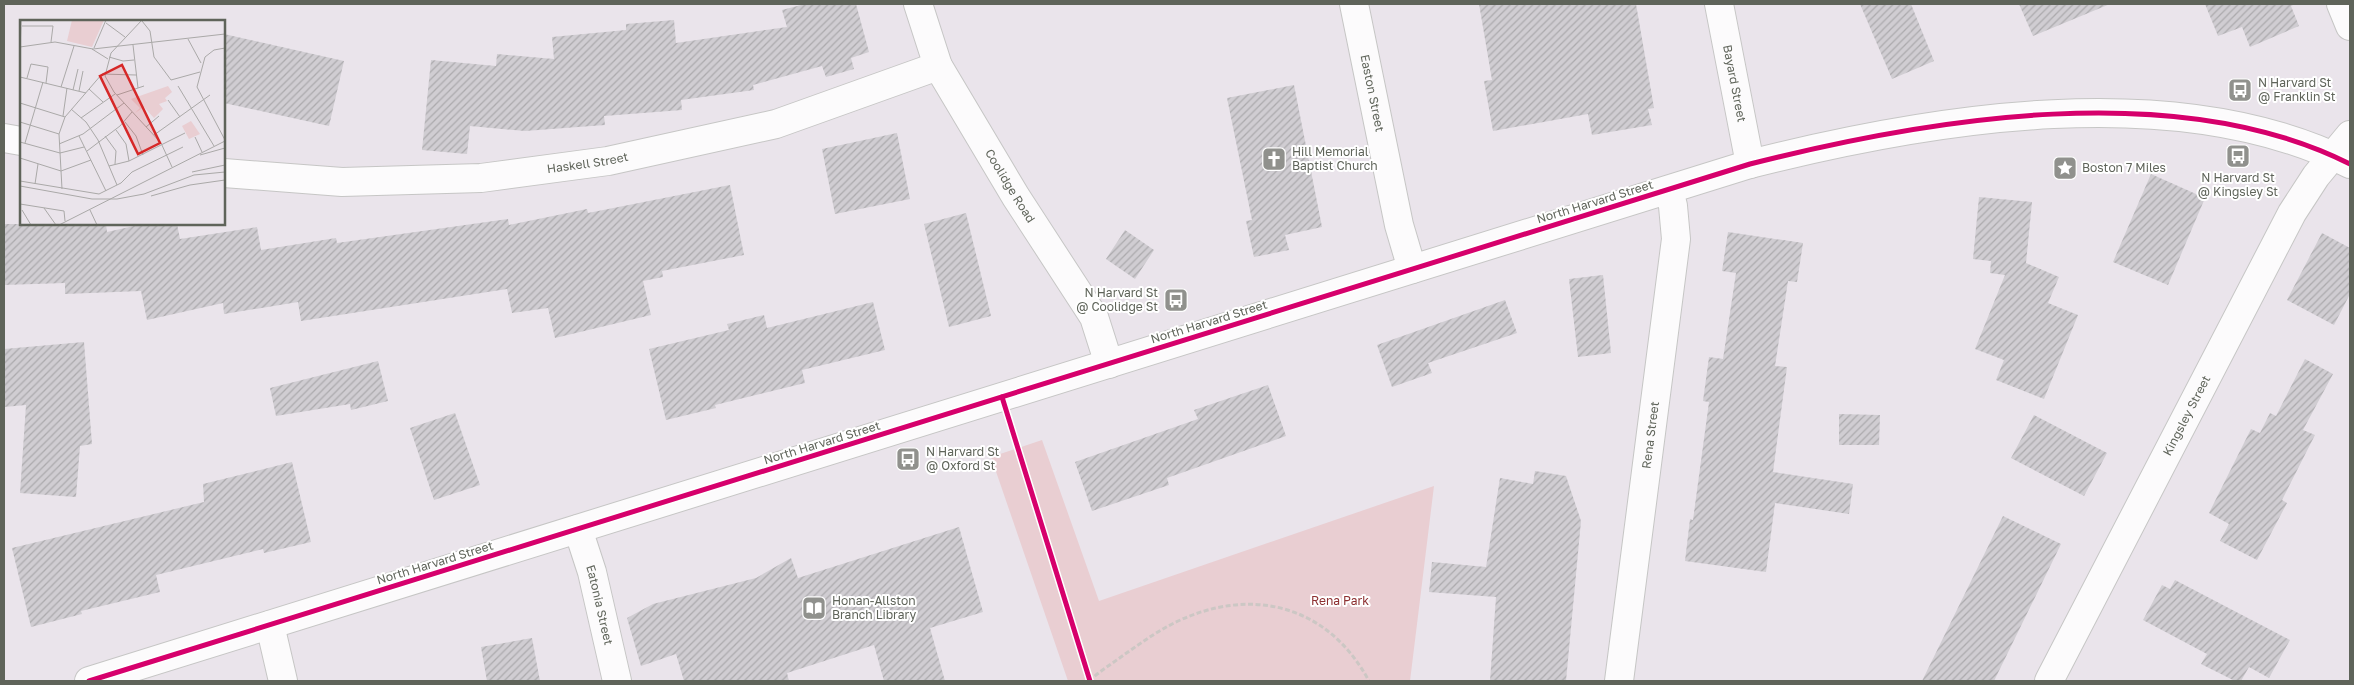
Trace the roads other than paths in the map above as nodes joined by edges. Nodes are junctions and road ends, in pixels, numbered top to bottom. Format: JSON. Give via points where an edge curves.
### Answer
{"nodes":[{"id":1,"x":918,"y":4,"type":"edge"},
{"id":2,"x":1354,"y":4,"type":"edge"},
{"id":3,"x":1720,"y":4,"type":"edge"},
{"id":4,"x":2341,"y":4,"type":"edge"},
{"id":5,"x":2350,"y":26,"type":"edge"},
{"id":6,"x":938,"y":66,"type":"junction"},
{"id":7,"x":4,"y":138,"type":"edge"},
{"id":8,"x":20,"y":141,"type":"edge"},
{"id":9,"x":2345,"y":152,"type":"edge"},
{"id":10,"x":1750,"y":164,"type":"junction"},
{"id":11,"x":225,"y":173,"type":"edge"},
{"id":12,"x":1669,"y":190,"type":"junction"},
{"id":13,"x":1412,"y":269,"type":"junction"},
{"id":14,"x":1109,"y":364,"type":"junction"},
{"id":15,"x":578,"y":529,"type":"junction"},
{"id":16,"x":270,"y":625,"type":"junction"},
{"id":17,"x":88,"y":681,"type":"edge"},
{"id":18,"x":283,"y":681,"type":"edge"},
{"id":19,"x":617,"y":681,"type":"edge"},
{"id":20,"x":1619,"y":681,"type":"edge"},
{"id":21,"x":2049,"y":681,"type":"edge"}],
"edges":[{"from":1,"to":6,"type":"street","name":"Coolidge Road"},
{"from":2,"to":13,"type":"street","name":"Easton Street","via":[[1399,225]]},
{"from":3,"to":10,"type":"street","name":"Bayard Street"},
{"from":4,"to":5,"type":"street"},
{"from":6,"to":11,"type":"street","name":"Haskell Street","via":[[776,124],[608,161],[481,178],[342,182]]},
{"from":6,"to":14,"type":"street","name":"Coolidge Road","via":[[1016,197],[1090,309]]},
{"from":7,"to":8,"type":"street"},
{"from":9,"to":10,"type":"street","name":"North Harvard Street","via":[[2227,124],[2166,116],[2100,114],[1946,124],[1834,144]]},
{"from":9,"to":21,"type":"street","name":"Kingsley Street","via":[[2316,176],[2292,213]]},
{"from":10,"to":12,"type":"street","name":"North Harvard Street"},
{"from":12,"to":13,"type":"street","name":"North Harvard Street"},
{"from":12,"to":20,"type":"street","name":"Rena Street","via":[[1676,240]]},
{"from":13,"to":14,"type":"street","name":"North Harvard Street"},
{"from":14,"to":15,"type":"street","name":"North Harvard Street"},
{"from":15,"to":16,"type":"street","name":"North Harvard Street"},
{"from":15,"to":19,"type":"street","name":"Eatonia Street","via":[[592,572]]},
{"from":16,"to":17,"type":"street","name":"North Harvard Street"},
{"from":16,"to":18,"type":"street"}]}
